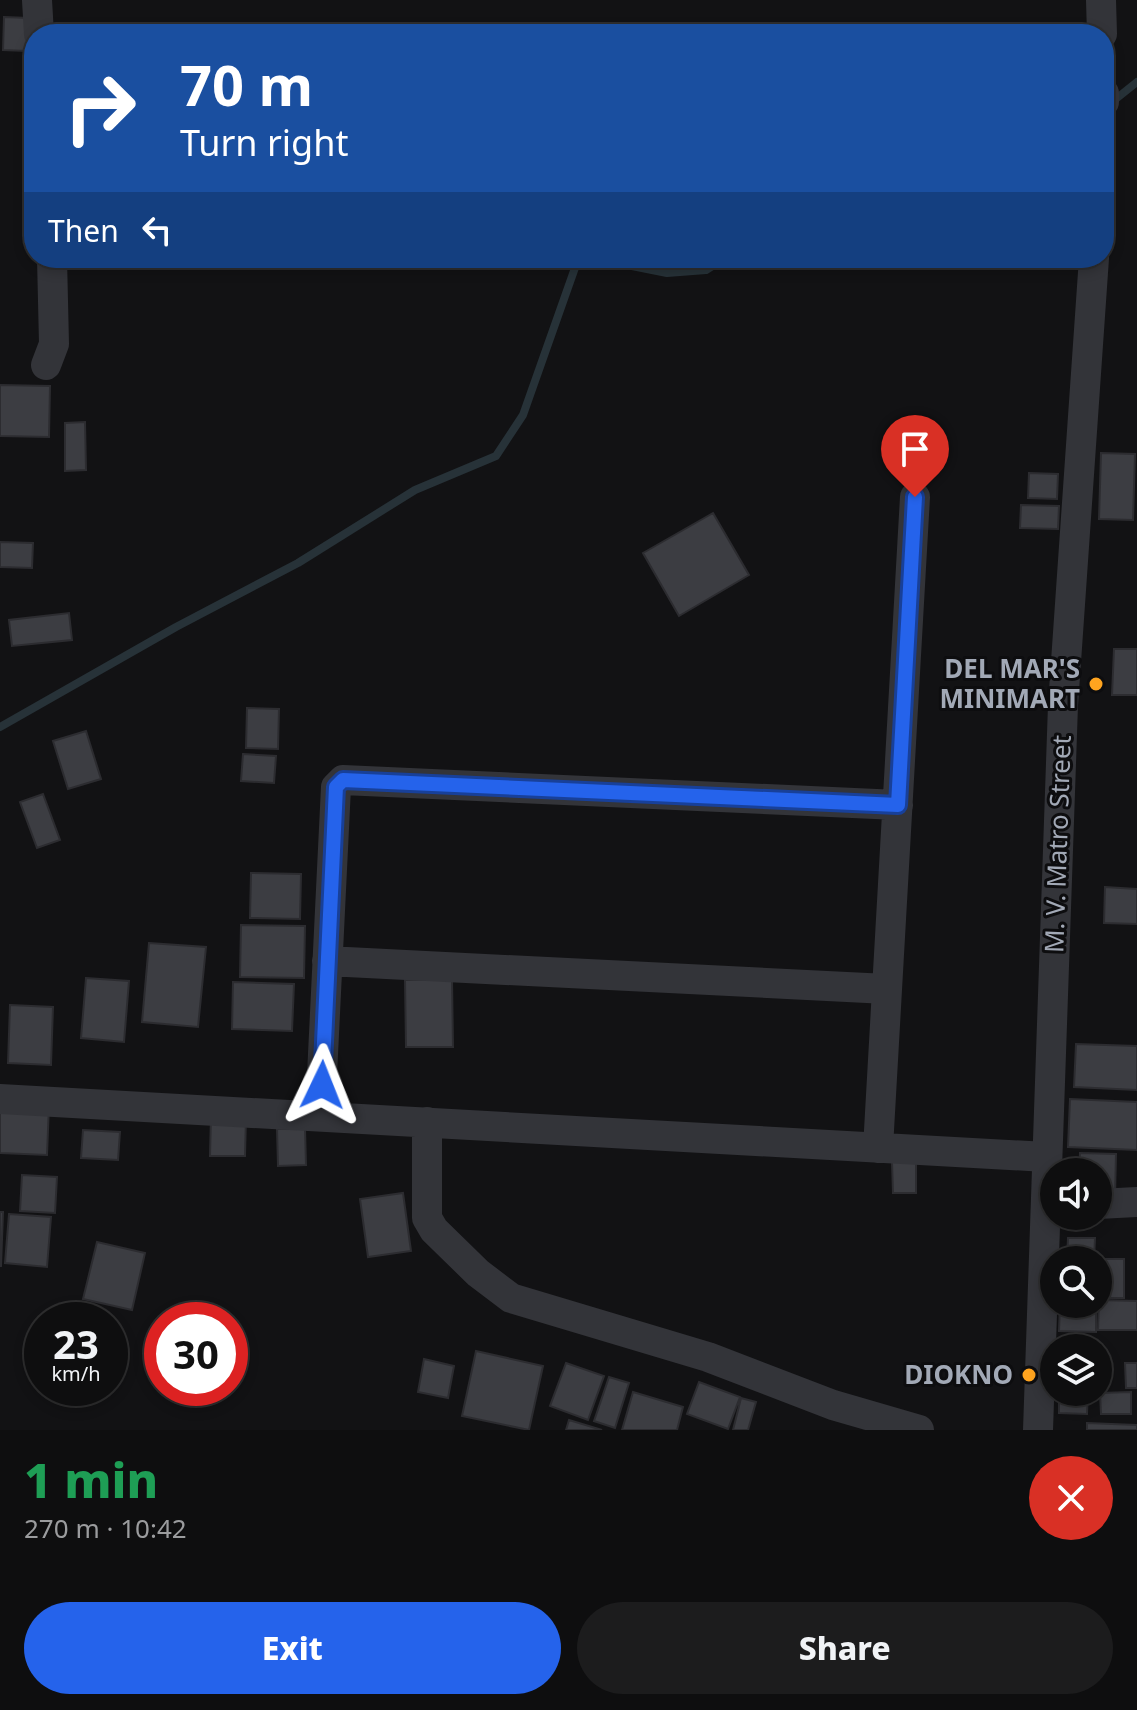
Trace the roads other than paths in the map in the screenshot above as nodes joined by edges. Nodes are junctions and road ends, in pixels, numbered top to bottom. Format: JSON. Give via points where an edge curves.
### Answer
{"nodes":[{"id":1,"x":37,"y":0,"type":"edge"},
{"id":2,"x":1101,"y":0,"type":"edge"},
{"id":3,"x":38,"y":24,"type":"edge"},
{"id":4,"x":1102,"y":24,"type":"edge"},
{"id":5,"x":52,"y":268,"type":"edge"},
{"id":6,"x":1093,"y":268,"type":"edge"},
{"id":7,"x":46,"y":365,"type":"dead end"},
{"id":8,"x":915,"y":497,"type":"dead end"},
{"id":9,"x":898,"y":805,"type":"junction"},
{"id":10,"x":327,"y":961,"type":"junction"},
{"id":11,"x":887,"y":989,"type":"junction"},
{"id":12,"x":0,"y":1099,"type":"edge"},
{"id":13,"x":320,"y":1116,"type":"junction"},
{"id":14,"x":427,"y":1122,"type":"junction"},
{"id":15,"x":878,"y":1148,"type":"junction"},
{"id":16,"x":1046,"y":1157,"type":"joint"},
{"id":17,"x":1137,"y":1202,"type":"edge"},
{"id":18,"x":1112,"y":1203,"type":"edge"},
{"id":19,"x":1049,"y":1230,"type":"edge"},
{"id":20,"x":919,"y":1430,"type":"edge"},
{"id":21,"x":1038,"y":1430,"type":"edge"}],
"edges":[{"from":1,"to":3,"type":"street"},
{"from":2,"to":4,"type":"street"},
{"from":5,"to":7,"type":"street","via":[[54,344]]},
{"from":6,"to":16,"type":"street","name":"M. V. Matro Street","via":[[1063,705]]},
{"from":8,"to":9,"type":"street"},
{"from":9,"to":10,"type":"street","via":[[343,780],[336,787]]},
{"from":9,"to":11,"type":"street"},
{"from":10,"to":11,"type":"street"},
{"from":10,"to":13,"type":"street"},
{"from":11,"to":15,"type":"street"},
{"from":12,"to":13,"type":"street"},
{"from":13,"to":14,"type":"street"},
{"from":14,"to":15,"type":"street"},
{"from":14,"to":20,"type":"street","via":[[427,1218],[478,1273],[511,1298],[708,1357],[833,1405]]},
{"from":15,"to":16,"type":"street"},
{"from":17,"to":18,"type":"street"},
{"from":19,"to":21,"type":"street","name":"M. V. Matro Street"}]}
